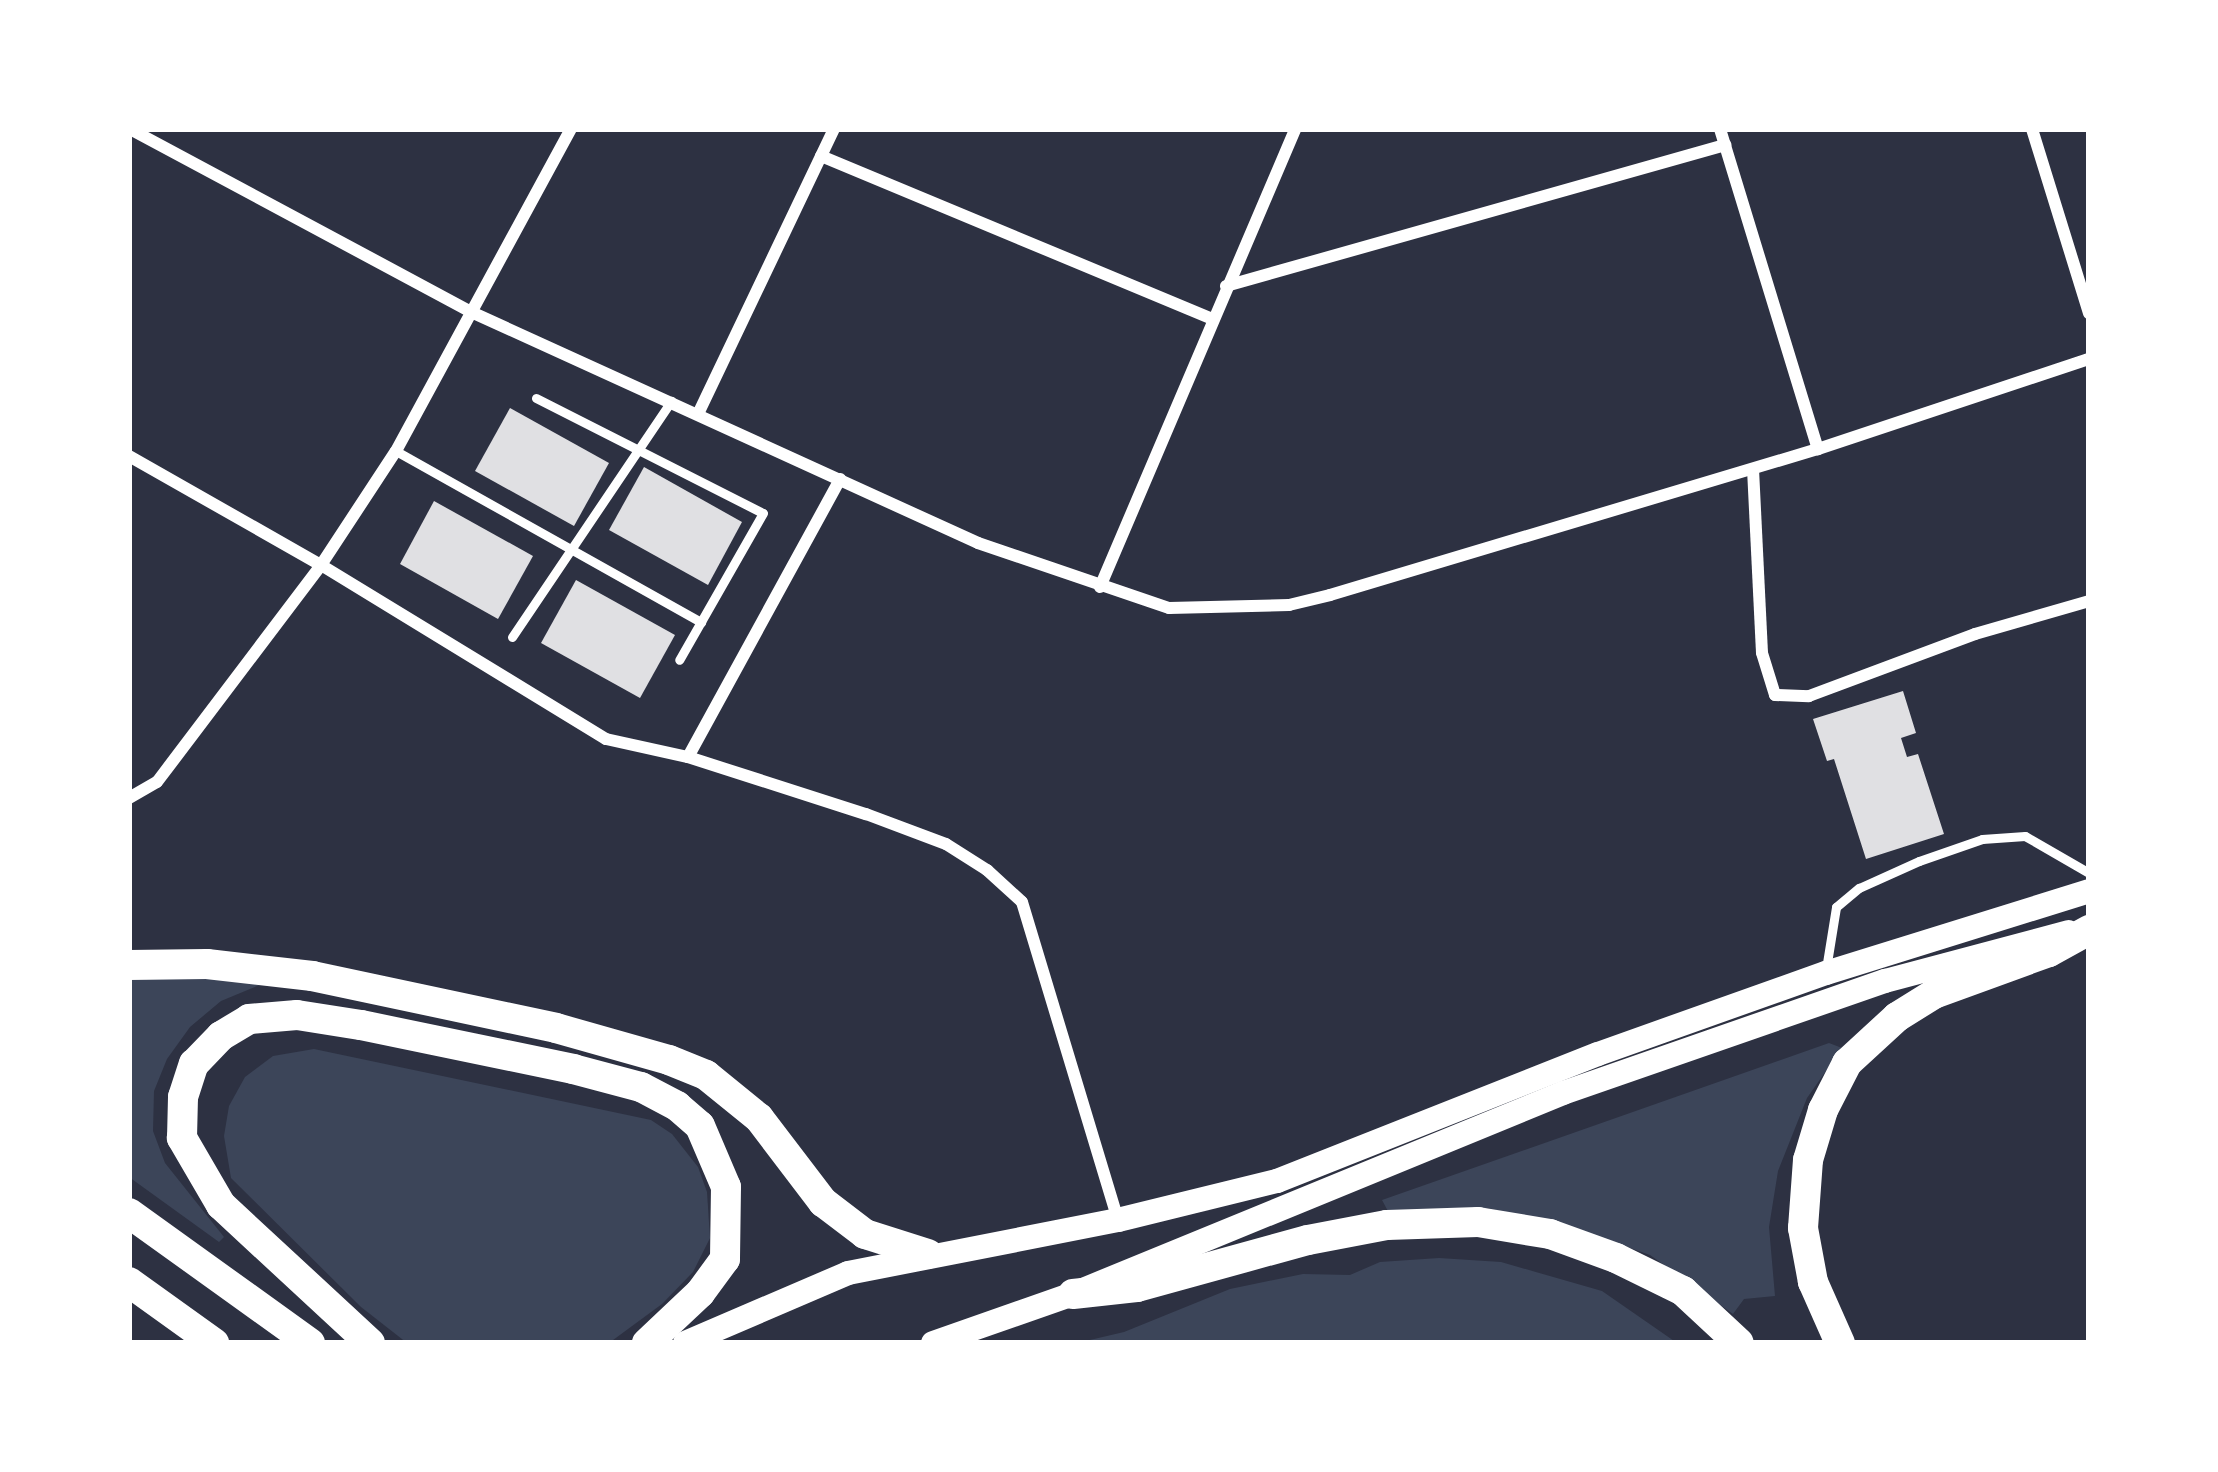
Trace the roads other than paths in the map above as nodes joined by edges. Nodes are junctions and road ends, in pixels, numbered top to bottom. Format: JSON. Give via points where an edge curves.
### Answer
{"nodes":[{"id":1,"x":130,"y":129,"type":"edge"},
{"id":2,"x":571,"y":129,"type":"edge"},
{"id":3,"x":834,"y":129,"type":"edge"},
{"id":4,"x":1294,"y":129,"type":"edge"},
{"id":5,"x":1720,"y":129,"type":"edge"},
{"id":6,"x":2032,"y":129,"type":"edge"},
{"id":7,"x":1725,"y":145,"type":"junction"},
{"id":8,"x":821,"y":156,"type":"junction"},
{"id":9,"x":1226,"y":286,"type":"junction"},
{"id":10,"x":469,"y":311,"type":"junction"},
{"id":11,"x":2089,"y":313,"type":"edge"},
{"id":12,"x":1212,"y":320,"type":"junction"},
{"id":13,"x":2089,"y":359,"type":"edge"},
{"id":14,"x":536,"y":398,"type":"dead end"},
{"id":15,"x":671,"y":400,"type":"junction"},
{"id":16,"x":698,"y":414,"type":"junction"},
{"id":17,"x":1818,"y":449,"type":"junction"},
{"id":18,"x":638,"y":450,"type":"junction"},
{"id":19,"x":396,"y":451,"type":"junction"},
{"id":20,"x":129,"y":456,"type":"edge"},
{"id":21,"x":1753,"y":469,"type":"junction"},
{"id":22,"x":840,"y":479,"type":"junction"},
{"id":23,"x":570,"y":552,"type":"junction"},
{"id":24,"x":321,"y":565,"type":"junction"},
{"id":25,"x":1100,"y":587,"type":"junction"},
{"id":26,"x":2089,"y":601,"type":"edge"},
{"id":27,"x":701,"y":622,"type":"junction"},
{"id":28,"x":512,"y":638,"type":"dead end"},
{"id":29,"x":679,"y":660,"type":"dead end"},
{"id":30,"x":688,"y":757,"type":"junction"},
{"id":31,"x":129,"y":798,"type":"edge"},
{"id":32,"x":2089,"y":873,"type":"edge"},
{"id":33,"x":2089,"y":891,"type":"edge"},
{"id":34,"x":2089,"y":928,"type":"edge"},
{"id":35,"x":129,"y":965,"type":"edge"},
{"id":36,"x":1826,"y":973,"type":"junction"},
{"id":37,"x":129,"y":1213,"type":"edge"},
{"id":38,"x":1118,"y":1220,"type":"junction"},
{"id":39,"x":928,"y":1254,"type":"junction"},
{"id":40,"x":129,"y":1282,"type":"edge"},
{"id":41,"x":1072,"y":1294,"type":"junction"},
{"id":42,"x":129,"y":1308,"type":"edge"},
{"id":43,"x":191,"y":1343,"type":"edge"},
{"id":44,"x":214,"y":1343,"type":"edge"},
{"id":45,"x":310,"y":1343,"type":"edge"},
{"id":46,"x":370,"y":1343,"type":"edge"},
{"id":47,"x":647,"y":1343,"type":"edge"},
{"id":48,"x":685,"y":1343,"type":"edge"},
{"id":49,"x":933,"y":1343,"type":"edge"},
{"id":50,"x":1739,"y":1343,"type":"edge"},
{"id":51,"x":1840,"y":1343,"type":"edge"}],
"edges":[{"from":1,"to":10,"type":"street"},
{"from":2,"to":10,"type":"street"},
{"from":3,"to":8,"type":"street"},
{"from":4,"to":9,"type":"street"},
{"from":5,"to":7,"type":"street"},
{"from":6,"to":11,"type":"street"},
{"from":7,"to":9,"type":"street"},
{"from":7,"to":17,"type":"street"},
{"from":8,"to":12,"type":"street"},
{"from":8,"to":16,"type":"street"},
{"from":9,"to":12,"type":"street"},
{"from":10,"to":15,"type":"street"},
{"from":10,"to":19,"type":"street"},
{"from":12,"to":25,"type":"street"},
{"from":13,"to":17,"type":"street"},
{"from":14,"to":18,"type":"lane"},
{"from":15,"to":16,"type":"street"},
{"from":15,"to":18,"type":"lane"},
{"from":16,"to":22,"type":"street"},
{"from":17,"to":21,"type":"street"},
{"from":18,"to":23,"type":"lane"},
{"from":18,"to":27,"type":"lane","via":[[763,513]]},
{"from":19,"to":23,"type":"lane"},
{"from":19,"to":24,"type":"street"},
{"from":20,"to":24,"type":"street"},
{"from":21,"to":25,"type":"street","via":[[1289,605],[1169,608]]},
{"from":21,"to":26,"type":"street","via":[[1762,653],[1775,695],[1809,696]]},
{"from":22,"to":25,"type":"street","via":[[978,543]]},
{"from":22,"to":30,"type":"street"},
{"from":23,"to":27,"type":"lane"},
{"from":23,"to":28,"type":"lane"},
{"from":24,"to":30,"type":"street","via":[[606,739]]},
{"from":24,"to":31,"type":"street","via":[[157,782]]},
{"from":27,"to":29,"type":"lane"},
{"from":30,"to":38,"type":"street","via":[[946,844],[1022,902]]},
{"from":32,"to":36,"type":"lane","via":[[2025,836],[1982,839],[1918,862],[1836,907]]},
{"from":33,"to":36,"type":"main road"},
{"from":34,"to":41,"type":"main road","via":[[1885,981],[1564,1093]]},
{"from":34,"to":51,"type":"highway","via":[[2049,952],[1934,994],[1847,1063],[1808,1160],[1803,1228],[1813,1282]]},
{"from":35,"to":39,"type":"highway","via":[[312,976],[669,1060],[706,1076],[759,1118],[823,1202],[865,1234]]},
{"from":36,"to":38,"type":"main road","via":[[1598,1054],[1340,1160]]},
{"from":37,"to":45,"type":"highway"},
{"from":38,"to":39,"type":"main road"},
{"from":39,"to":48,"type":"main road","via":[[848,1274]]},
{"from":40,"to":44,"type":"highway"},
{"from":41,"to":49,"type":"main road"},
{"from":41,"to":50,"type":"highway","via":[[1137,1287],[1387,1225],[1478,1222],[1550,1234],[1616,1258],[1683,1291]]},
{"from":42,"to":43,"type":"highway"},
{"from":46,"to":47,"type":"highway","via":[[221,1205],[182,1138],[194,1064],[249,1019],[297,1015],[361,1025],[573,1069],[677,1106],[700,1126],[726,1187],[725,1259]]}]}
